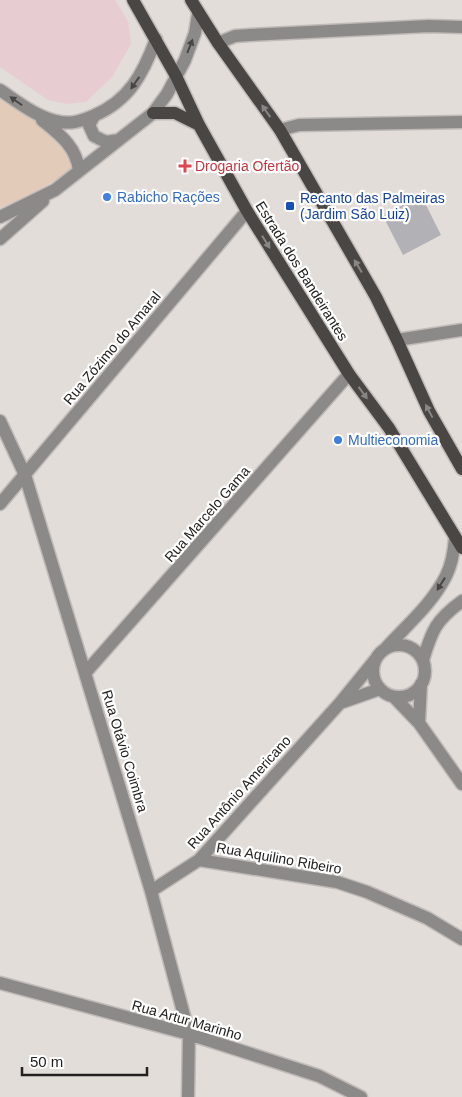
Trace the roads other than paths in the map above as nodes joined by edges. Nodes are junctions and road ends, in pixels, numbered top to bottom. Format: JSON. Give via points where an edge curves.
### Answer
{"nodes":[{"id":1,"x":133,"y":0,"type":"edge"},
{"id":2,"x":190,"y":0,"type":"edge"},
{"id":3,"x":198,"y":14,"type":"junction"},
{"id":4,"x":462,"y":27,"type":"edge"},
{"id":5,"x":156,"y":39,"type":"junction"},
{"id":6,"x":218,"y":43,"type":"junction"},
{"id":7,"x":176,"y":76,"type":"junction"},
{"id":8,"x":0,"y":90,"type":"edge"},
{"id":9,"x":32,"y":112,"type":"junction"},
{"id":10,"x":153,"y":113,"type":"junction"},
{"id":11,"x":94,"y":116,"type":"junction"},
{"id":12,"x":462,"y":122,"type":"edge"},
{"id":13,"x":199,"y":125,"type":"junction"},
{"id":14,"x":280,"y":130,"type":"junction"},
{"id":15,"x":120,"y":140,"type":"junction"},
{"id":16,"x":79,"y":170,"type":"junction"},
{"id":17,"x":56,"y":190,"type":"junction"},
{"id":18,"x":247,"y":211,"type":"junction"},
{"id":19,"x":0,"y":217,"type":"edge"},
{"id":20,"x":0,"y":240,"type":"edge"},
{"id":21,"x":462,"y":330,"type":"edge"},
{"id":22,"x":397,"y":340,"type":"junction"},
{"id":23,"x":349,"y":374,"type":"junction"},
{"id":24,"x":0,"y":421,"type":"edge"},
{"id":25,"x":462,"y":469,"type":"edge"},
{"id":26,"x":25,"y":475,"type":"junction"},
{"id":27,"x":0,"y":504,"type":"edge"},
{"id":28,"x":459,"y":543,"type":"edge"},
{"id":29,"x":462,"y":601,"type":"edge"},
{"id":30,"x":386,"y":648,"type":"junction"},
{"id":31,"x":375,"y":660,"type":"junction"},
{"id":32,"x":423,"y":660,"type":"junction"},
{"id":33,"x":86,"y":672,"type":"junction"},
{"id":34,"x":422,"y":684,"type":"junction"},
{"id":35,"x":380,"y":689,"type":"junction"},
{"id":36,"x":394,"y":697,"type":"junction"},
{"id":37,"x":340,"y":703,"type":"junction"},
{"id":38,"x":418,"y":723,"type":"junction"},
{"id":39,"x":462,"y":784,"type":"edge"},
{"id":40,"x":199,"y":860,"type":"junction"},
{"id":41,"x":151,"y":891,"type":"junction"},
{"id":42,"x":462,"y":940,"type":"edge"},
{"id":43,"x":0,"y":983,"type":"edge"},
{"id":44,"x":189,"y":1034,"type":"junction"},
{"id":45,"x":188,"y":1097,"type":"edge"},
{"id":46,"x":361,"y":1097,"type":"edge"}],
"edges":[{"from":1,"to":5,"type":"main road","name":"Estrada dos Bandeirantes"},
{"from":2,"to":3,"type":"main road"},
{"from":3,"to":6,"type":"main road"},
{"from":7,"to":3,"type":"street","one_way":true,"via":[[195,33]]},
{"from":4,"to":6,"type":"street","via":[[250,35],[235,36]]},
{"from":5,"to":7,"type":"main road","name":"Estrada dos Bandeirantes"},
{"from":5,"to":11,"type":"street","one_way":true,"via":[[149,59],[132,88],[108,110]]},
{"from":14,"to":6,"type":"main road","one_way":true},
{"from":7,"to":10,"type":"street"},
{"from":7,"to":13,"type":"main road","name":"Estrada dos Bandeirantes"},
{"from":9,"to":8,"type":"street","one_way":true},
{"from":9,"to":11,"type":"street","via":[[67,123]]},
{"from":9,"to":16,"type":"street","via":[[64,138],[75,153]]},
{"from":10,"to":13,"type":"main road","via":[[175,113]]},
{"from":10,"to":15,"type":"street"},
{"from":11,"to":15,"type":"street","via":[[89,125],[94,136],[106,142]]},
{"from":12,"to":14,"type":"street","via":[[299,125]]},
{"from":13,"to":18,"type":"main road","name":"Estrada dos Bandeirantes"},
{"from":22,"to":14,"type":"main road","one_way":true,"via":[[376,296]]},
{"from":15,"to":16,"type":"street"},
{"from":16,"to":17,"type":"street"},
{"from":17,"to":19,"type":"street"},
{"from":17,"to":20,"type":"street"},
{"from":18,"to":23,"type":"main road","name":"Estrada dos Bandeirantes","one_way":true},
{"from":18,"to":26,"type":"street","name":"Rua Zózimo do Amaral"},
{"from":21,"to":22,"type":"street"},
{"from":25,"to":22,"type":"main road","one_way":true,"via":[[429,411]]},
{"from":23,"to":28,"type":"main road","name":"Estrada dos Bandeirantes","one_way":true,"via":[[389,428]]},
{"from":23,"to":33,"type":"street","name":"Rua Marcelo Gama"},
{"from":24,"to":26,"type":"street","name":"Rua Otávio Coimbra"},
{"from":26,"to":27,"type":"street","name":"Rua Zózimo do Amaral"},
{"from":26,"to":33,"type":"street","name":"Rua Otávio Coimbra"},
{"from":28,"to":30,"type":"street","one_way":true,"via":[[447,575],[434,596]]},
{"from":29,"to":32,"type":"street","via":[[438,622]]},
{"from":30,"to":31,"type":"street"},
{"from":30,"to":32,"type":"street","via":[[403,645],[418,653]]},
{"from":31,"to":35,"type":"street","via":[[373,676]]},
{"from":31,"to":37,"type":"street","name":"Rua Antônio Americano"},
{"from":32,"to":34,"type":"street"},
{"from":33,"to":41,"type":"street","name":"Rua Otávio Coimbra"},
{"from":34,"to":36,"type":"street","via":[[410,695]]},
{"from":34,"to":38,"type":"street"},
{"from":35,"to":36,"type":"street"},
{"from":35,"to":37,"type":"street","name":"Rua Antônio Americano"},
{"from":36,"to":38,"type":"street"},
{"from":37,"to":40,"type":"street","name":"Rua Antônio Americano"},
{"from":38,"to":39,"type":"street"},
{"from":40,"to":41,"type":"street","name":"Rua Antônio Americano"},
{"from":40,"to":42,"type":"street","name":"Rua Aquilino Ribeiro","via":[[337,882],[427,918]]},
{"from":41,"to":44,"type":"street","name":"Rua Otávio Coimbra"},
{"from":43,"to":44,"type":"street","name":"Rua Artur Marinho"},
{"from":44,"to":45,"type":"street","name":"Rua Otávio Coimbra"},
{"from":44,"to":46,"type":"street","name":"Rua Artur Marinho","via":[[319,1076]]}]}
